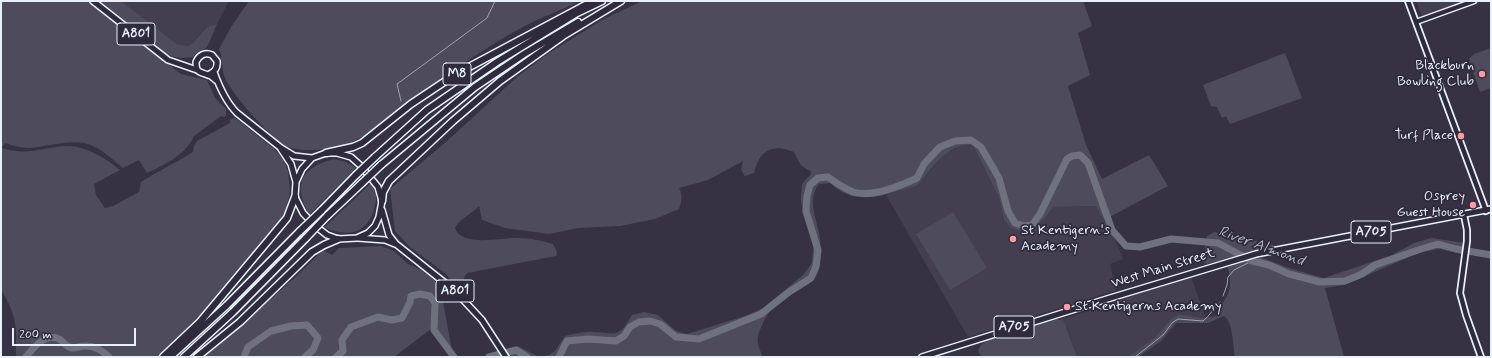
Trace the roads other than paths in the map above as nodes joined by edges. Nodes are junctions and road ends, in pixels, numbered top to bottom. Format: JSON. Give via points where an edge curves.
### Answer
{"nodes":[{"id":1,"x":94,"y":1,"type":"edge"},
{"id":2,"x":593,"y":1,"type":"edge"},
{"id":3,"x":602,"y":1,"type":"edge"},
{"id":4,"x":620,"y":1,"type":"edge"},
{"id":5,"x":1408,"y":1,"type":"edge"},
{"id":6,"x":1474,"y":1,"type":"edge"},
{"id":7,"x":1416,"y":22,"type":"junction"},
{"id":8,"x":196,"y":62,"type":"junction"},
{"id":9,"x":181,"y":64,"type":"junction"},
{"id":10,"x":197,"y":70,"type":"junction"},
{"id":11,"x":214,"y":72,"type":"junction"},
{"id":12,"x":208,"y":75,"type":"junction"},
{"id":13,"x":217,"y":81,"type":"junction"},
{"id":14,"x":281,"y":148,"type":"junction"},
{"id":15,"x":326,"y":153,"type":"junction"},
{"id":16,"x":312,"y":158,"type":"junction"},
{"id":17,"x":296,"y":182,"type":"junction"},
{"id":18,"x":295,"y":197,"type":"junction"},
{"id":19,"x":382,"y":204,"type":"junction"},
{"id":20,"x":1488,"y":210,"type":"edge"},
{"id":21,"x":1464,"y":215,"type":"junction"},
{"id":22,"x":357,"y":238,"type":"junction"},
{"id":23,"x":338,"y":239,"type":"junction"},
{"id":24,"x":396,"y":244,"type":"junction"},
{"id":25,"x":506,"y":356,"type":"edge"},
{"id":26,"x":163,"y":357,"type":"edge"},
{"id":27,"x":170,"y":357,"type":"edge"},
{"id":28,"x":184,"y":357,"type":"edge"},
{"id":29,"x":197,"y":357,"type":"edge"},
{"id":30,"x":922,"y":357,"type":"edge"},
{"id":31,"x":1481,"y":357,"type":"edge"}],
"edges":[{"from":1,"to":9,"type":"main road","number":"A801","via":[[168,60]]},
{"from":2,"to":15,"type":"highway","number":"M8","via":[[456,74],[411,104],[362,143]]},
{"from":3,"to":27,"type":"highway","number":"M8","bridge":true,"via":[[577,13],[497,62],[428,110],[356,175],[227,305]]},
{"from":4,"to":19,"type":"highway","number":"M8","via":[[563,36],[500,80],[394,176],[383,192]]},
{"from":4,"to":28,"type":"highway","number":"M8","bridge":true,"via":[[593,13],[550,38],[475,86],[381,165]]},
{"from":5,"to":7,"type":"main road"},
{"from":6,"to":7,"type":"street"},
{"from":7,"to":20,"type":"main road"},
{"from":8,"to":9,"type":"main road","number":"A801"},
{"from":8,"to":10,"type":"main road"},
{"from":8,"to":11,"type":"main road","number":"A801","via":[[203,54],[212,55],[217,61]]},
{"from":9,"to":10,"type":"main road","number":"A801"},
{"from":10,"to":12,"type":"main road","number":"A801"},
{"from":11,"to":12,"type":"main road"},
{"from":11,"to":13,"type":"main road","number":"A801"},
{"from":12,"to":13,"type":"main road","number":"A801"},
{"from":13,"to":14,"type":"main road","number":"A801","via":[[232,108]]},
{"from":14,"to":16,"type":"main road","number":"A801","via":[[294,156]]},
{"from":14,"to":17,"type":"main road","number":"A801","via":[[291,164]]},
{"from":15,"to":16,"type":"main road","number":"A801"},
{"from":15,"to":19,"type":"main road","number":"A801","via":[[350,157],[361,166],[378,187]]},
{"from":16,"to":17,"type":"main road","number":"A801","via":[[302,169]]},
{"from":17,"to":18,"type":"main road","number":"A801"},
{"from":18,"to":23,"type":"main road","via":[[303,213],[314,225],[327,235]]},
{"from":18,"to":26,"type":"highway","via":[[287,218],[200,322]]},
{"from":19,"to":22,"type":"main road","number":"A801","via":[[375,226]]},
{"from":19,"to":24,"type":"main road","number":"A801","via":[[386,227]]},
{"from":20,"to":21,"type":"main road","name":"West Main Street","number":"A705"},
{"from":21,"to":30,"type":"main road","name":"West Main Street","number":"A705","via":[[1240,258]]},
{"from":21,"to":31,"type":"main road","via":[[1467,241],[1460,285],[1461,300]]},
{"from":22,"to":23,"type":"main road","number":"A801"},
{"from":22,"to":24,"type":"main road","number":"A801","via":[[385,240]]},
{"from":23,"to":29,"type":"highway","via":[[312,252],[240,322]]},
{"from":24,"to":25,"type":"main road","number":"A801","via":[[455,291],[482,320]]}]}
